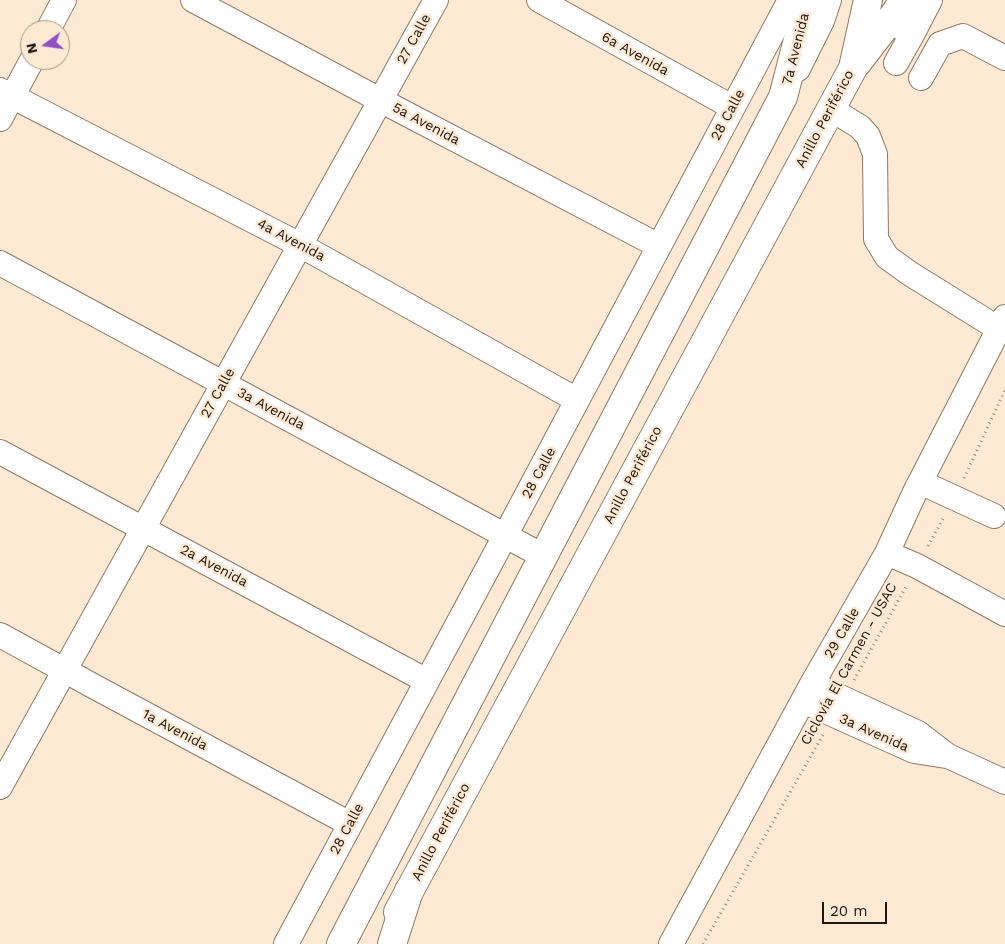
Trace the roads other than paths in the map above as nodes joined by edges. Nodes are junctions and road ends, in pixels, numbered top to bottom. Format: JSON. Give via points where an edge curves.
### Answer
{"nodes":[{"id":1,"x":64,"y":0,"type":"edge"},
{"id":2,"x":193,"y":0,"type":"edge"},
{"id":3,"x":436,"y":0,"type":"edge"},
{"id":4,"x":538,"y":0,"type":"edge"},
{"id":5,"x":790,"y":0,"type":"edge"},
{"id":6,"x":807,"y":0,"type":"edge"},
{"id":7,"x":829,"y":0,"type":"edge"},
{"id":8,"x":868,"y":0,"type":"edge"},
{"id":9,"x":904,"y":0,"type":"edge"},
{"id":10,"x":930,"y":0,"type":"edge"},
{"id":11,"x":53,"y":20,"type":"edge"},
{"id":12,"x":900,"y":28,"type":"junction"},
{"id":13,"x":1005,"y":58,"type":"edge"},
{"id":14,"x":896,"y":63,"type":"dead end"},
{"id":15,"x":853,"y":68,"type":"junction"},
{"id":16,"x":24,"y":70,"type":"edge"},
{"id":17,"x":921,"y":78,"type":"dead end"},
{"id":18,"x":6,"y":93,"type":"edge"},
{"id":19,"x":784,"y":97,"type":"junction"},
{"id":20,"x":380,"y":100,"type":"junction"},
{"id":21,"x":732,"y":107,"type":"junction"},
{"id":22,"x":831,"y":109,"type":"junction"},
{"id":23,"x":0,"y":119,"type":"edge"},
{"id":24,"x":300,"y":245,"type":"junction"},
{"id":25,"x":659,"y":246,"type":"junction"},
{"id":26,"x":0,"y":263,"type":"edge"},
{"id":27,"x":1002,"y":323,"type":"edge"},
{"id":28,"x":223,"y":383,"type":"junction"},
{"id":29,"x":577,"y":400,"type":"junction"},
{"id":30,"x":0,"y":452,"type":"edge"},
{"id":31,"x":920,"y":482,"type":"junction"},
{"id":32,"x":994,"y":516,"type":"dead end"},
{"id":33,"x":143,"y":528,"type":"junction"},
{"id":34,"x":505,"y":536,"type":"junction"},
{"id":35,"x":888,"y":553,"type":"junction"},
{"id":36,"x":543,"y":556,"type":"junction"},
{"id":37,"x":1005,"y":614,"type":"edge"},
{"id":38,"x":0,"y":635,"type":"edge"},
{"id":39,"x":64,"y":670,"type":"junction"},
{"id":40,"x":427,"y":681,"type":"junction"},
{"id":41,"x":808,"y":692,"type":"junction"},
{"id":42,"x":1005,"y":782,"type":"edge"},
{"id":43,"x":0,"y":787,"type":"edge"},
{"id":44,"x":350,"y":824,"type":"junction"},
{"id":45,"x":409,"y":891,"type":"junction"},
{"id":46,"x":286,"y":944,"type":"edge"},
{"id":47,"x":340,"y":944,"type":"edge"},
{"id":48,"x":381,"y":944,"type":"edge"},
{"id":49,"x":392,"y":944,"type":"edge"},
{"id":50,"x":671,"y":944,"type":"edge"}],
"edges":[{"from":1,"to":11,"type":"street"},
{"from":2,"to":20,"type":"street","name":"5a Avenida"},
{"from":3,"to":20,"type":"street","name":"27 Calle"},
{"from":4,"to":21,"type":"street","name":"6a Avenida"},
{"from":5,"to":21,"type":"street","name":"28 Calle"},
{"from":6,"to":19,"type":"main road","name":"7a Avenida"},
{"from":7,"to":19,"type":"street"},
{"from":8,"to":15,"type":"main road","name":"Anillo Periférico"},
{"from":9,"to":12,"type":"main road"},
{"from":10,"to":12,"type":"street"},
{"from":12,"to":14,"type":"street"},
{"from":12,"to":15,"type":"main road"},
{"from":13,"to":17,"type":"street","via":[[963,36],[940,44]]},
{"from":15,"to":22,"type":"main road","name":"Anillo Periférico"},
{"from":16,"to":18,"type":"street"},
{"from":18,"to":23,"type":"street"},
{"from":18,"to":24,"type":"street","name":"4a Avenida"},
{"from":19,"to":36,"type":"main road"},
{"from":20,"to":24,"type":"street","name":"27 Calle"},
{"from":20,"to":25,"type":"street","name":"5a Avenida"},
{"from":21,"to":25,"type":"street","name":"28 Calle"},
{"from":22,"to":27,"type":"street","via":[[860,127],[868,136],[875,154],[876,238],[886,257],[909,273]]},
{"from":22,"to":45,"type":"main road","name":"Anillo Periférico"},
{"from":24,"to":28,"type":"street","name":"27 Calle"},
{"from":24,"to":29,"type":"street","name":"4a Avenida"},
{"from":25,"to":29,"type":"street","name":"28 Calle"},
{"from":26,"to":28,"type":"street","name":"3a Avenida"},
{"from":27,"to":31,"type":"street","name":"29 Calle"},
{"from":28,"to":33,"type":"street","name":"27 Calle"},
{"from":28,"to":34,"type":"street","name":"3a Avenida"},
{"from":29,"to":34,"type":"street","name":"28 Calle"},
{"from":30,"to":33,"type":"street","name":"2a Avenida"},
{"from":31,"to":32,"type":"street"},
{"from":31,"to":35,"type":"street","name":"29 Calle"},
{"from":33,"to":39,"type":"street","name":"27 Calle"},
{"from":33,"to":40,"type":"street","name":"2a Avenida"},
{"from":34,"to":36,"type":"street","name":"3a Avenida"},
{"from":34,"to":40,"type":"street","name":"28 Calle"},
{"from":35,"to":37,"type":"street"},
{"from":35,"to":41,"type":"street","name":"29 Calle"},
{"from":36,"to":47,"type":"main road"},
{"from":38,"to":39,"type":"street","name":"1a Avenida"},
{"from":39,"to":43,"type":"street","name":"27 Calle"},
{"from":39,"to":44,"type":"street","name":"1a Avenida"},
{"from":40,"to":44,"type":"street","name":"28 Calle"},
{"from":41,"to":42,"type":"street","name":"3a Avenida","via":[[914,752],[948,756]]},
{"from":41,"to":50,"type":"street","name":"29 Calle"},
{"from":44,"to":46,"type":"street","name":"28 Calle"},
{"from":45,"to":48,"type":"main road","name":"Anillo Periférico"},
{"from":45,"to":49,"type":"main road"}]}
